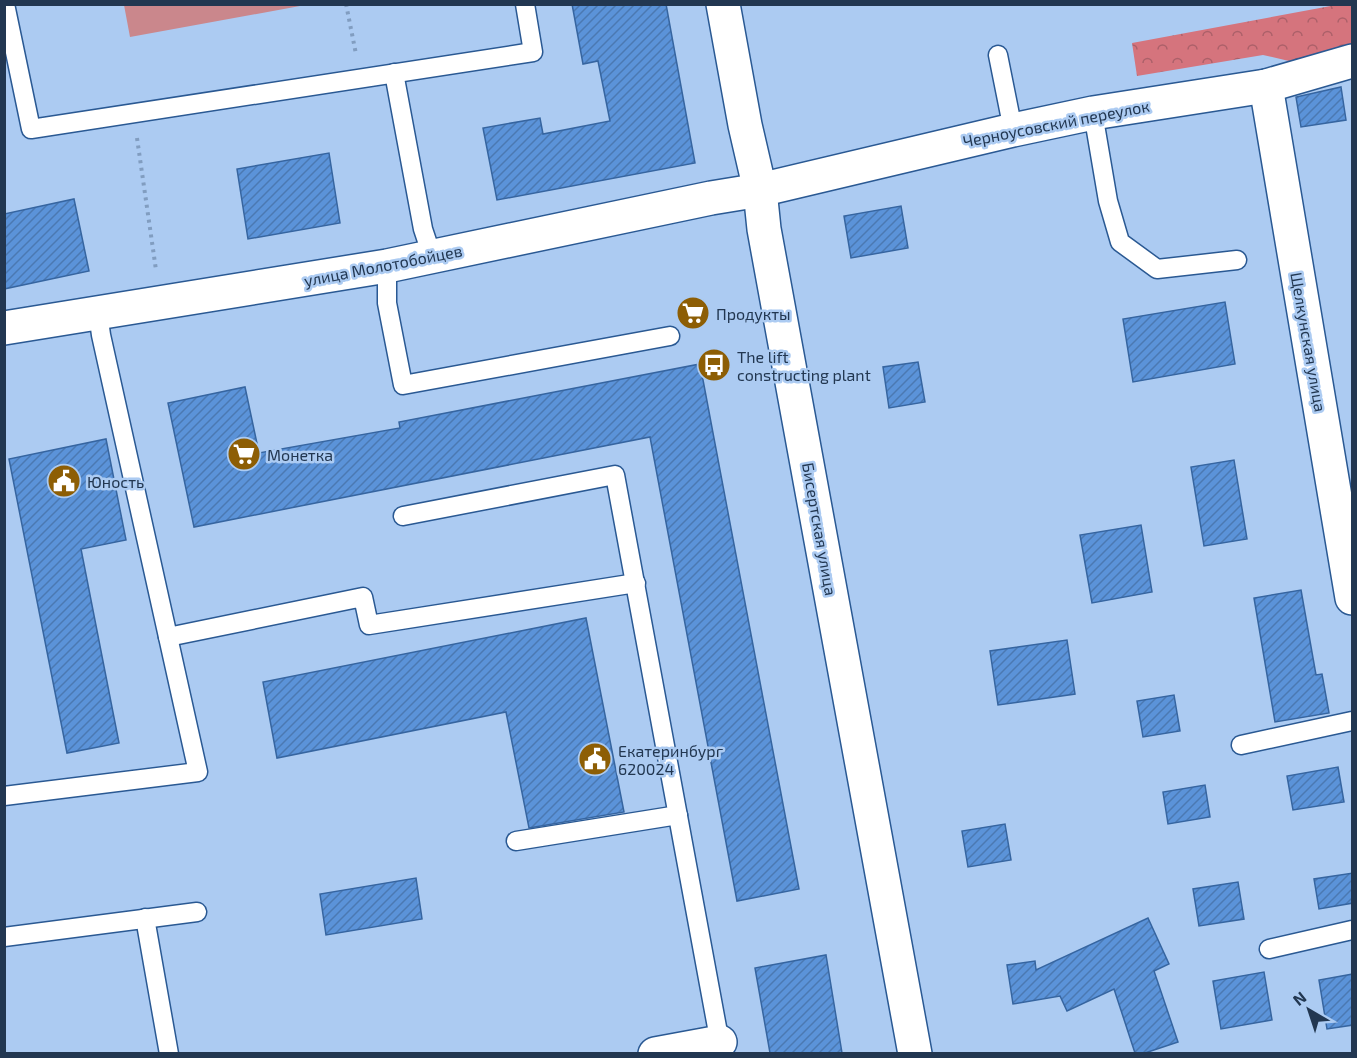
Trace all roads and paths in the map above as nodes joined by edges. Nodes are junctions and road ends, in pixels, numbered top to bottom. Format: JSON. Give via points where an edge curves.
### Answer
{"nodes":[{"id":1,"x":5,"y":4,"type":"edge"},
{"id":2,"x":346,"y":4,"type":"edge"},
{"id":3,"x":525,"y":4,"type":"edge"},
{"id":4,"x":723,"y":4,"type":"edge"},
{"id":5,"x":998,"y":55,"type":"dead end"},
{"id":6,"x":1353,"y":61,"type":"edge"},
{"id":7,"x":394,"y":73,"type":"junction"},
{"id":8,"x":361,"y":78,"type":"junction"},
{"id":9,"x":1266,"y":86,"type":"junction"},
{"id":10,"x":133,"y":113,"type":"junction"},
{"id":11,"x":1093,"y":113,"type":"junction"},
{"id":12,"x":1013,"y":130,"type":"junction"},
{"id":13,"x":760,"y":190,"type":"junction"},
{"id":14,"x":432,"y":256,"type":"junction"},
{"id":15,"x":1237,"y":260,"type":"dead end"},
{"id":16,"x":387,"y":266,"type":"junction"},
{"id":17,"x":163,"y":303,"type":"junction"},
{"id":18,"x":98,"y":313,"type":"junction"},
{"id":19,"x":4,"y":328,"type":"edge"},
{"id":20,"x":670,"y":336,"type":"dead end"},
{"id":21,"x":403,"y":516,"type":"dead end"},
{"id":22,"x":636,"y":583,"type":"junction"},
{"id":23,"x":1353,"y":598,"type":"edge"},
{"id":24,"x":168,"y":637,"type":"junction"},
{"id":25,"x":1353,"y":721,"type":"edge"},
{"id":26,"x":1241,"y":745,"type":"dead end"},
{"id":27,"x":4,"y":796,"type":"edge"},
{"id":28,"x":678,"y":814,"type":"junction"},
{"id":29,"x":516,"y":841,"type":"dead end"},
{"id":30,"x":197,"y":912,"type":"dead end"},
{"id":31,"x":145,"y":918,"type":"junction"},
{"id":32,"x":1353,"y":930,"type":"edge"},
{"id":33,"x":4,"y":937,"type":"edge"},
{"id":34,"x":1269,"y":949,"type":"dead end"},
{"id":35,"x":721,"y":1048,"type":"edge"},
{"id":36,"x":169,"y":1053,"type":"edge"},
{"id":37,"x":655,"y":1053,"type":"edge"},
{"id":38,"x":915,"y":1053,"type":"edge"}],
"edges":[{"from":1,"to":10,"type":"lane","via":[[31,129]]},
{"from":2,"to":8,"type":"path"},
{"from":3,"to":7,"type":"lane","via":[[532,52]]},
{"from":4,"to":13,"type":"street","name":"Бисертская улица"},
{"from":5,"to":12,"type":"lane"},
{"from":6,"to":9,"type":"street","name":"Черноусовский переулок"},
{"from":7,"to":8,"type":"lane"},
{"from":7,"to":14,"type":"lane","via":[[423,229]]},
{"from":8,"to":10,"type":"lane"},
{"from":9,"to":11,"type":"street","name":"Черноусовский переулок"},
{"from":9,"to":23,"type":"street","name":"Щелкунская улица"},
{"from":10,"to":17,"type":"path"},
{"from":11,"to":12,"type":"street","name":"Черноусовский переулок"},
{"from":11,"to":15,"type":"lane","via":[[1108,201],[1120,242],[1157,269]]},
{"from":12,"to":13,"type":"street","name":"Черноусовский переулок"},
{"from":13,"to":14,"type":"street","name":"улица Молотобойцев"},
{"from":13,"to":38,"type":"street","name":"Бисертская улица","via":[[764,230]]},
{"from":14,"to":16,"type":"street","name":"улица Молотобойцев"},
{"from":16,"to":17,"type":"street","name":"улица Молотобойцев"},
{"from":16,"to":20,"type":"lane","via":[[387,303],[404,385]]},
{"from":17,"to":18,"type":"street","name":"улица Молотобойцев"},
{"from":18,"to":19,"type":"street","name":"улица Молотобойцев"},
{"from":18,"to":24,"type":"lane"},
{"from":21,"to":22,"type":"lane","via":[[615,475]]},
{"from":22,"to":24,"type":"lane","via":[[369,625],[363,597]]},
{"from":22,"to":28,"type":"lane"},
{"from":24,"to":27,"type":"lane","via":[[198,772]]},
{"from":25,"to":26,"type":"lane"},
{"from":28,"to":29,"type":"lane"},
{"from":28,"to":35,"type":"lane"},
{"from":30,"to":31,"type":"lane"},
{"from":31,"to":33,"type":"lane"},
{"from":31,"to":36,"type":"lane"},
{"from":32,"to":34,"type":"lane"},
{"from":35,"to":37,"type":"street"}]}
